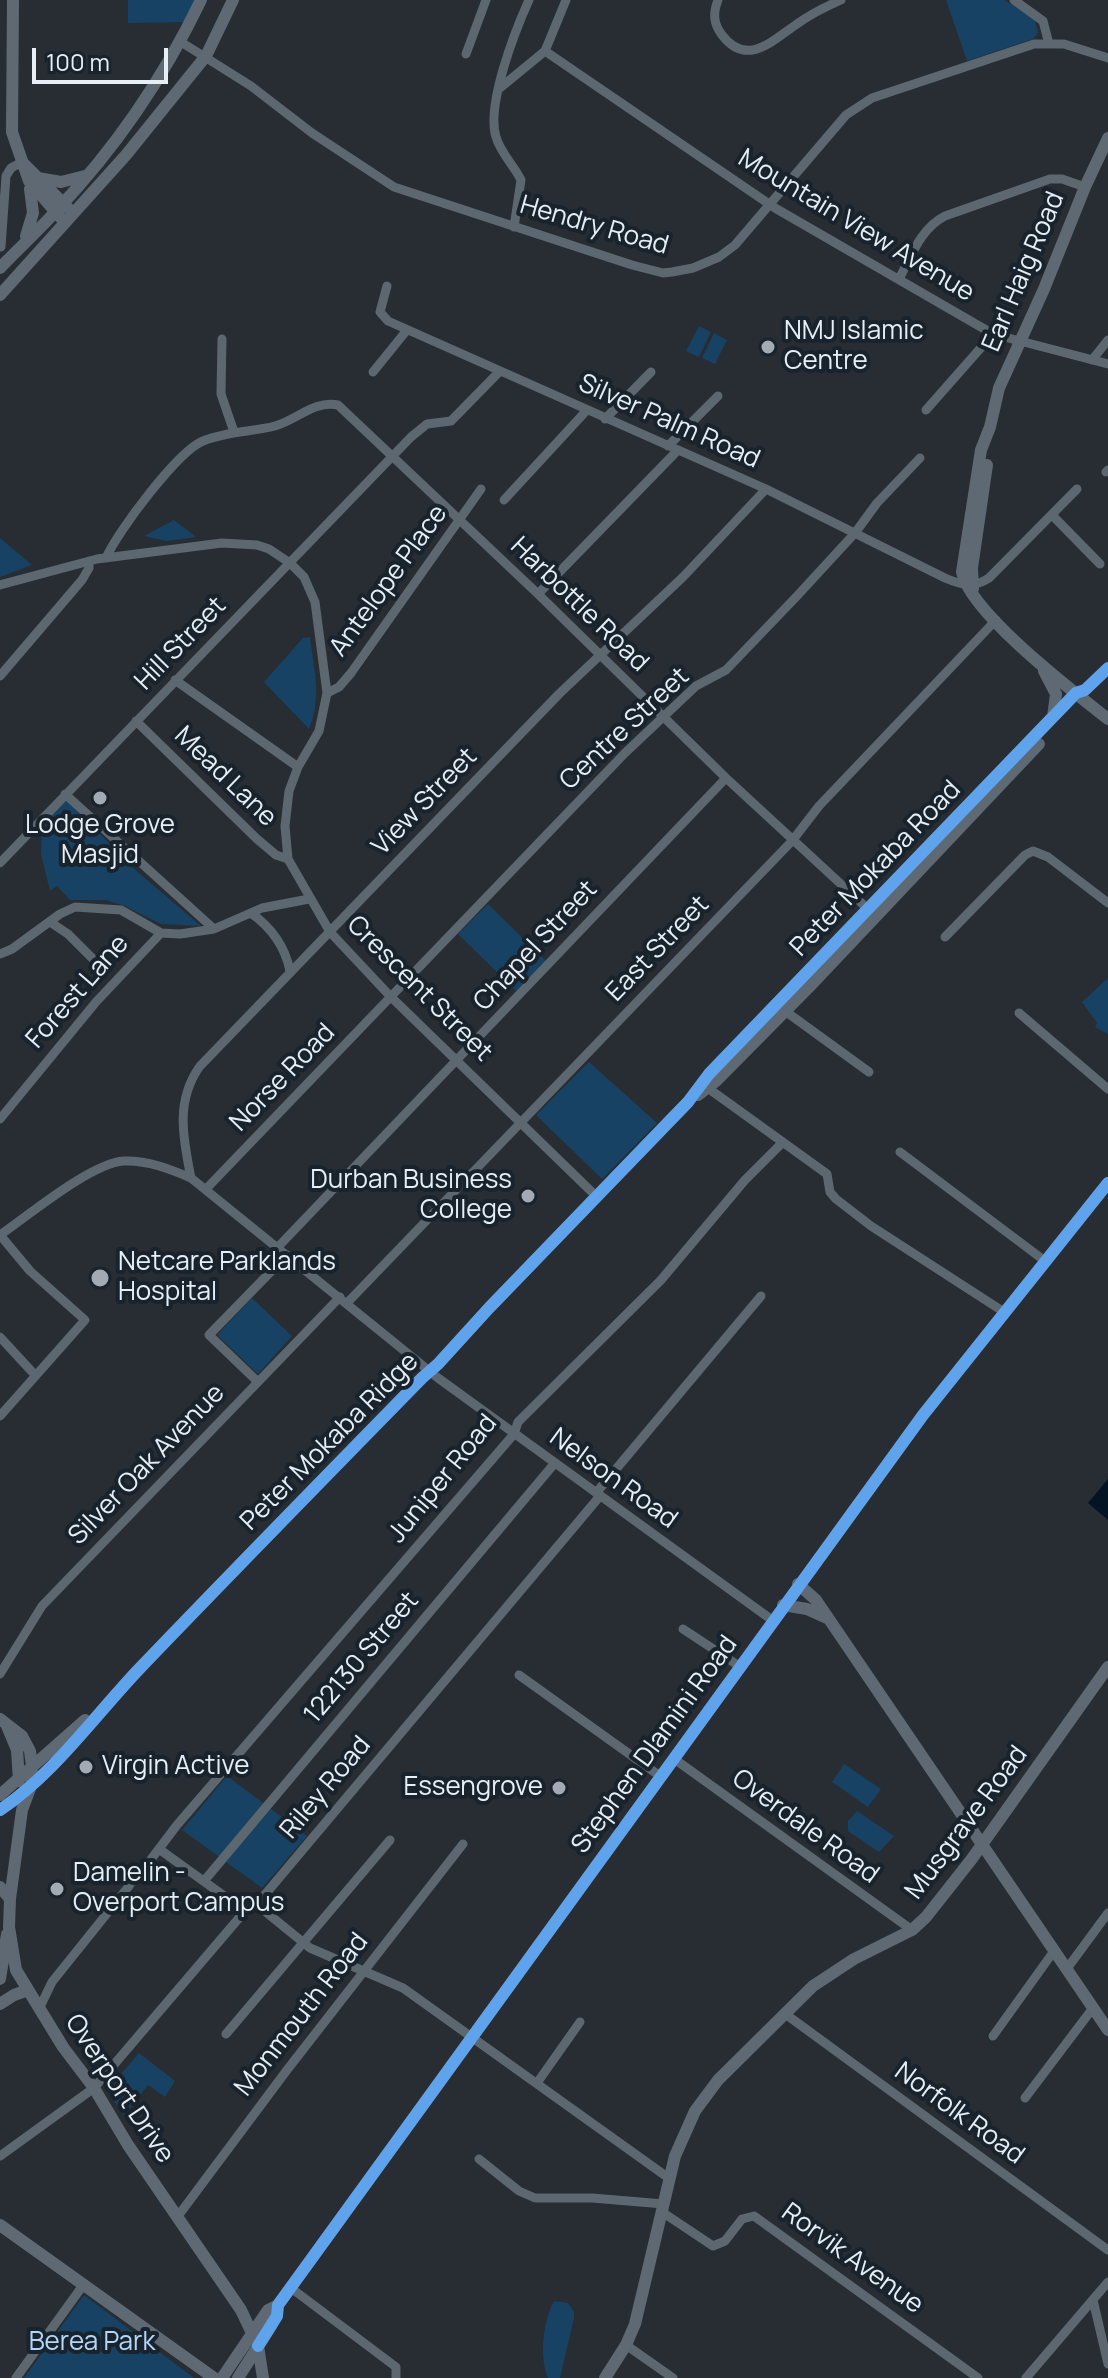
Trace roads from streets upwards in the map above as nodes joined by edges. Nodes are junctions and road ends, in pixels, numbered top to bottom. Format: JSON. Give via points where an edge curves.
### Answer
{"nodes":[{"id":1,"x":13,"y":0,"type":"edge"},
{"id":2,"x":201,"y":0,"type":"edge"},
{"id":3,"x":233,"y":0,"type":"edge"},
{"id":4,"x":486,"y":0,"type":"edge"},
{"id":5,"x":529,"y":0,"type":"edge"},
{"id":6,"x":566,"y":0,"type":"edge"},
{"id":7,"x":718,"y":0,"type":"edge"},
{"id":8,"x":841,"y":0,"type":"edge"},
{"id":9,"x":1014,"y":0,"type":"edge"},
{"id":10,"x":181,"y":42,"type":"junction"},
{"id":11,"x":1049,"y":44,"type":"junction"},
{"id":12,"x":545,"y":51,"type":"junction"},
{"id":13,"x":466,"y":54,"type":"dead end"},
{"id":14,"x":206,"y":56,"type":"junction"},
{"id":15,"x":1108,"y":58,"type":"edge"},
{"id":16,"x":500,"y":88,"type":"junction"},
{"id":17,"x":1108,"y":138,"type":"edge"},
{"id":18,"x":22,"y":162,"type":"junction"},
{"id":19,"x":85,"y":176,"type":"junction"},
{"id":20,"x":33,"y":180,"type":"junction"},
{"id":21,"x":1085,"y":187,"type":"junction"},
{"id":22,"x":769,"y":203,"type":"junction"},
{"id":23,"x":67,"y":212,"type":"junction"},
{"id":24,"x":514,"y":227,"type":"junction"},
{"id":25,"x":1,"y":247,"type":"edge"},
{"id":26,"x":18,"y":249,"type":"junction"},
{"id":27,"x":0,"y":268,"type":"edge"},
{"id":28,"x":899,"y":279,"type":"junction"},
{"id":29,"x":387,"y":286,"type":"dead end"},
{"id":30,"x":0,"y":295,"type":"edge"},
{"id":31,"x":407,"y":330,"type":"junction"},
{"id":32,"x":993,"y":334,"type":"junction"},
{"id":33,"x":222,"y":339,"type":"dead end"},
{"id":34,"x":1020,"y":340,"type":"junction"},
{"id":35,"x":1108,"y":340,"type":"edge"},
{"id":36,"x":1092,"y":360,"type":"junction"},
{"id":37,"x":1108,"y":364,"type":"edge"},
{"id":38,"x":500,"y":371,"type":"junction"},
{"id":39,"x":373,"y":372,"type":"dead end"},
{"id":40,"x":651,"y":372,"type":"dead end"},
{"id":41,"x":718,"y":396,"type":"dead end"},
{"id":42,"x":587,"y":410,"type":"junction"},
{"id":43,"x":926,"y":410,"type":"dead end"},
{"id":44,"x":605,"y":419,"type":"junction"},
{"id":45,"x":234,"y":432,"type":"junction"},
{"id":46,"x":673,"y":449,"type":"junction"},
{"id":47,"x":394,"y":456,"type":"junction"},
{"id":48,"x":920,"y":458,"type":"dead end"},
{"id":49,"x":481,"y":489,"type":"dead end"},
{"id":50,"x":766,"y":489,"type":"junction"},
{"id":51,"x":1077,"y":489,"type":"dead end"},
{"id":52,"x":504,"y":500,"type":"dead end"},
{"id":53,"x":1052,"y":515,"type":"junction"},
{"id":54,"x":460,"y":520,"type":"junction"},
{"id":55,"x":855,"y":533,"type":"junction"},
{"id":56,"x":106,"y":558,"type":"junction"},
{"id":57,"x":89,"y":561,"type":"junction"},
{"id":58,"x":290,"y":563,"type":"junction"},
{"id":59,"x":1100,"y":564,"type":"dead end"},
{"id":60,"x":0,"y":585,"type":"edge"},
{"id":61,"x":971,"y":588,"type":"junction"},
{"id":62,"x":538,"y":594,"type":"junction"},
{"id":63,"x":996,"y":620,"type":"junction"},
{"id":64,"x":600,"y":655,"type":"junction"},
{"id":65,"x":1038,"y":662,"type":"junction"},
{"id":66,"x":1108,"y":668,"type":"edge"},
{"id":67,"x":0,"y":676,"type":"edge"},
{"id":68,"x":175,"y":680,"type":"junction"},
{"id":69,"x":327,"y":693,"type":"junction"},
{"id":70,"x":1081,"y":693,"type":"junction"},
{"id":71,"x":663,"y":717,"type":"junction"},
{"id":72,"x":1108,"y":719,"type":"edge"},
{"id":73,"x":1051,"y":720,"type":"junction"},
{"id":74,"x":136,"y":721,"type":"junction"},
{"id":75,"x":298,"y":767,"type":"junction"},
{"id":76,"x":726,"y":778,"type":"junction"},
{"id":77,"x":65,"y":794,"type":"junction"},
{"id":78,"x":792,"y":841,"type":"junction"},
{"id":79,"x":288,"y":859,"type":"junction"},
{"id":80,"x":0,"y":863,"type":"edge"},
{"id":81,"x":309,"y":899,"type":"junction"},
{"id":82,"x":1108,"y":903,"type":"edge"},
{"id":83,"x":869,"y":910,"type":"junction"},
{"id":84,"x":251,"y":913,"type":"junction"},
{"id":85,"x":50,"y":922,"type":"junction"},
{"id":86,"x":214,"y":929,"type":"junction"},
{"id":87,"x":330,"y":932,"type":"junction"},
{"id":88,"x":161,"y":933,"type":"junction"},
{"id":89,"x":945,"y":937,"type":"dead end"},
{"id":90,"x":0,"y":954,"type":"edge"},
{"id":91,"x":92,"y":958,"type":"dead end"},
{"id":92,"x":826,"y":962,"type":"junction"},
{"id":93,"x":290,"y":971,"type":"junction"},
{"id":94,"x":390,"y":996,"type":"junction"},
{"id":95,"x":785,"y":1011,"type":"junction"},
{"id":96,"x":1019,"y":1013,"type":"dead end"},
{"id":97,"x":457,"y":1061,"type":"junction"},
{"id":98,"x":869,"y":1072,"type":"dead end"},
{"id":99,"x":705,"y":1086,"type":"junction"},
{"id":100,"x":1108,"y":1089,"type":"edge"},
{"id":101,"x":0,"y":1119,"type":"edge"},
{"id":102,"x":521,"y":1124,"type":"junction"},
{"id":103,"x":783,"y":1142,"type":"junction"},
{"id":104,"x":900,"y":1152,"type":"dead end"},
{"id":105,"x":191,"y":1178,"type":"junction"},
{"id":106,"x":1108,"y":1183,"type":"edge"},
{"id":107,"x":206,"y":1189,"type":"junction"},
{"id":108,"x":596,"y":1196,"type":"junction"},
{"id":109,"x":0,"y":1235,"type":"edge"},
{"id":110,"x":278,"y":1247,"type":"junction"},
{"id":111,"x":287,"y":1255,"type":"junction"},
{"id":112,"x":1045,"y":1261,"type":"junction"},
{"id":113,"x":761,"y":1296,"type":"dead end"},
{"id":114,"x":344,"y":1300,"type":"junction"},
{"id":115,"x":1004,"y":1312,"type":"junction"},
{"id":116,"x":0,"y":1337,"type":"edge"},
{"id":117,"x":429,"y":1371,"type":"junction"},
{"id":118,"x":35,"y":1375,"type":"junction"},
{"id":119,"x":258,"y":1382,"type":"junction"},
{"id":120,"x":0,"y":1416,"type":"edge"},
{"id":121,"x":514,"y":1434,"type":"junction"},
{"id":122,"x":554,"y":1464,"type":"junction"},
{"id":123,"x":598,"y":1494,"type":"junction"},
{"id":124,"x":798,"y":1584,"type":"junction"},
{"id":125,"x":783,"y":1605,"type":"junction"},
{"id":126,"x":827,"y":1618,"type":"junction"},
{"id":127,"x":772,"y":1620,"type":"junction"},
{"id":128,"x":683,"y":1629,"type":"dead end"},
{"id":129,"x":739,"y":1666,"type":"junction"},
{"id":130,"x":1108,"y":1667,"type":"edge"},
{"id":131,"x":0,"y":1674,"type":"edge"},
{"id":132,"x":519,"y":1675,"type":"dead end"},
{"id":133,"x":110,"y":1700,"type":"junction"},
{"id":134,"x":4,"y":1722,"type":"edge"},
{"id":135,"x":22,"y":1736,"type":"junction"},
{"id":136,"x":59,"y":1741,"type":"junction"},
{"id":137,"x":673,"y":1758,"type":"junction"},
{"id":138,"x":32,"y":1766,"type":"junction"},
{"id":139,"x":19,"y":1776,"type":"junction"},
{"id":140,"x":660,"y":1776,"type":"junction"},
{"id":141,"x":0,"y":1795,"type":"edge"},
{"id":142,"x":25,"y":1795,"type":"junction"},
{"id":143,"x":0,"y":1810,"type":"edge"},
{"id":144,"x":390,"y":1840,"type":"dead end"},
{"id":145,"x":463,"y":1844,"type":"dead end"},
{"id":146,"x":981,"y":1845,"type":"junction"},
{"id":147,"x":159,"y":1849,"type":"junction"},
{"id":148,"x":152,"y":1858,"type":"tunnel mouth"},
{"id":149,"x":204,"y":1881,"type":"junction"},
{"id":150,"x":129,"y":1886,"type":"tunnel mouth"},
{"id":151,"x":0,"y":1887,"type":"edge"},
{"id":152,"x":10,"y":1899,"type":"junction"},
{"id":153,"x":256,"y":1904,"type":"junction"},
{"id":154,"x":245,"y":1911,"type":"junction"},
{"id":155,"x":1108,"y":1913,"type":"edge"},
{"id":156,"x":9,"y":1927,"type":"junction"},
{"id":157,"x":912,"y":1930,"type":"junction"},
{"id":158,"x":303,"y":1943,"type":"junction"},
{"id":159,"x":1054,"y":1951,"type":"junction"},
{"id":160,"x":1066,"y":1970,"type":"junction"},
{"id":161,"x":363,"y":1972,"type":"junction"},
{"id":162,"x":0,"y":1979,"type":"edge"},
{"id":163,"x":52,"y":1982,"type":"junction"},
{"id":164,"x":28,"y":1990,"type":"junction"},
{"id":165,"x":0,"y":2004,"type":"edge"},
{"id":166,"x":1093,"y":2008,"type":"junction"},
{"id":167,"x":39,"y":2009,"type":"junction"},
{"id":168,"x":784,"y":2013,"type":"junction"},
{"id":169,"x":580,"y":2022,"type":"dead end"},
{"id":170,"x":1108,"y":2030,"type":"edge"},
{"id":171,"x":226,"y":2034,"type":"dead end"},
{"id":172,"x":993,"y":2036,"type":"dead end"},
{"id":173,"x":472,"y":2038,"type":"junction"},
{"id":174,"x":537,"y":2083,"type":"junction"},
{"id":175,"x":94,"y":2088,"type":"junction"},
{"id":176,"x":1025,"y":2098,"type":"dead end"},
{"id":177,"x":0,"y":2156,"type":"edge"},
{"id":178,"x":479,"y":2159,"type":"dead end"},
{"id":179,"x":670,"y":2179,"type":"junction"},
{"id":180,"x":663,"y":2208,"type":"junction"},
{"id":181,"x":178,"y":2216,"type":"junction"},
{"id":182,"x":0,"y":2225,"type":"edge"},
{"id":183,"x":1108,"y":2250,"type":"edge"},
{"id":184,"x":1108,"y":2282,"type":"edge"},
{"id":185,"x":84,"y":2284,"type":"junction"},
{"id":186,"x":291,"y":2288,"type":"junction"},
{"id":187,"x":1093,"y":2300,"type":"junction"},
{"id":188,"x":278,"y":2305,"type":"junction"},
{"id":189,"x":253,"y":2331,"type":"junction"},
{"id":190,"x":626,"y":2345,"type":"junction"},
{"id":191,"x":258,"y":2346,"type":"junction"},
{"id":192,"x":1108,"y":2364,"type":"edge"},
{"id":193,"x":16,"y":2378,"type":"edge"},
{"id":194,"x":214,"y":2378,"type":"edge"},
{"id":195,"x":222,"y":2378,"type":"edge"},
{"id":196,"x":238,"y":2378,"type":"edge"},
{"id":197,"x":263,"y":2378,"type":"edge"},
{"id":198,"x":396,"y":2378,"type":"edge"},
{"id":199,"x":605,"y":2378,"type":"edge"},
{"id":200,"x":673,"y":2378,"type":"edge"},
{"id":201,"x":978,"y":2378,"type":"edge"},
{"id":202,"x":1026,"y":2378,"type":"edge"}],
"edges":[{"from":1,"to":18,"type":"street","via":[[11,128]]},
{"from":2,"to":10,"type":"street"},
{"from":3,"to":14,"type":"street"},
{"from":4,"to":13,"type":"street"},
{"from":5,"to":16,"type":"street"},
{"from":6,"to":12,"type":"street"},
{"from":7,"to":8,"type":"street","via":[[715,23],[721,34],[731,45],[750,51]]},
{"from":9,"to":11,"type":"street","via":[[1043,21]]},
{"from":10,"to":14,"type":"street","name":"Hendry Road"},
{"from":10,"to":19,"type":"street"},
{"from":11,"to":15,"type":"street","name":"Hendry Road"},
{"from":11,"to":22,"type":"street","name":"Hendry Road","via":[[1001,54],[861,104]]},
{"from":12,"to":16,"type":"street"},
{"from":12,"to":22,"type":"street","name":"Mountain View Avenue"},
{"from":14,"to":23,"type":"street","via":[[126,155]]},
{"from":14,"to":24,"type":"street","name":"Hendry Road","via":[[380,180]]},
{"from":16,"to":24,"type":"street","via":[[493,126],[521,180]]},
{"from":17,"to":21,"type":"street","name":"Earl Haig Road"},
{"from":18,"to":20,"type":"street"},
{"from":18,"to":25,"type":"street","via":[[6,176]]},
{"from":19,"to":20,"type":"street","via":[[61,182]]},
{"from":19,"to":23,"type":"street"},
{"from":20,"to":23,"type":"street"},
{"from":20,"to":26,"type":"street","via":[[30,228]]},
{"from":21,"to":28,"type":"street","via":[[1050,179],[935,221]]},
{"from":21,"to":34,"type":"street","name":"Earl Haig Road"},
{"from":22,"to":24,"type":"street","name":"Hendry Road","via":[[719,257],[663,273]]},
{"from":22,"to":28,"type":"street","name":"Mountain View Avenue"},
{"from":23,"to":26,"type":"street"},
{"from":23,"to":30,"type":"street"},
{"from":25,"to":26,"type":"street"},
{"from":26,"to":27,"type":"street"},
{"from":28,"to":32,"type":"street","name":"Mountain View Avenue"},
{"from":29,"to":31,"type":"street","name":"Silver Palm Road","via":[[381,314]]},
{"from":31,"to":38,"type":"street","name":"Silver Palm Road"},
{"from":31,"to":39,"type":"street"},
{"from":32,"to":34,"type":"street","name":"Mountain View Avenue"},
{"from":32,"to":43,"type":"street"},
{"from":33,"to":45,"type":"street","via":[[221,394]]},
{"from":34,"to":36,"type":"street","name":"Mountain View Avenue"},
{"from":34,"to":61,"type":"street","name":"Earl Haig Road","via":[[981,450],[962,565]]},
{"from":35,"to":36,"type":"street"},
{"from":36,"to":37,"type":"street","name":"Mountain View Avenue"},
{"from":38,"to":42,"type":"street","name":"Silver Palm Road"},
{"from":38,"to":47,"type":"street","name":"Hill Street","via":[[454,418],[422,426]]},
{"from":40,"to":44,"type":"street"},
{"from":41,"to":46,"type":"street"},
{"from":42,"to":44,"type":"street","name":"Silver Palm Road"},
{"from":42,"to":52,"type":"street"},
{"from":44,"to":46,"type":"street","name":"Silver Palm Road"},
{"from":45,"to":47,"type":"street","name":"Harbottle Road","via":[[275,426],[316,406],[333,404]]},
{"from":45,"to":56,"type":"street","via":[[190,450]]},
{"from":46,"to":50,"type":"street","name":"Silver Palm Road"},
{"from":46,"to":62,"type":"street"},
{"from":47,"to":54,"type":"street","name":"Harbottle Road"},
{"from":47,"to":58,"type":"street","name":"Hill Street"},
{"from":48,"to":55,"type":"street","name":"Centre Street"},
{"from":49,"to":54,"type":"street","name":"Antelope Place"},
{"from":50,"to":55,"type":"street","name":"Silver Palm Road"},
{"from":50,"to":64,"type":"street","name":"View Street"},
{"from":51,"to":53,"type":"street"},
{"from":53,"to":59,"type":"street"},
{"from":53,"to":61,"type":"street","via":[[989,578]]},
{"from":54,"to":62,"type":"street","name":"Harbottle Road"},
{"from":54,"to":69,"type":"street","name":"Antelope Place","via":[[351,673]]},
{"from":55,"to":61,"type":"street","name":"Silver Palm Road"},
{"from":55,"to":71,"type":"street","name":"Centre Street","via":[[726,670],[696,686]]},
{"from":56,"to":57,"type":"street","name":"Crescent Street"},
{"from":56,"to":58,"type":"street","name":"Crescent Street","via":[[243,542],[269,549]]},
{"from":57,"to":60,"type":"street","name":"Crescent Street"},
{"from":57,"to":67,"type":"street","via":[[82,580]]},
{"from":58,"to":68,"type":"street","name":"Hill Street"},
{"from":58,"to":69,"type":"street","name":"Crescent Street","via":[[304,577],[315,602]]},
{"from":61,"to":63,"type":"street"},
{"from":62,"to":64,"type":"street","name":"Harbottle Road"},
{"from":63,"to":65,"type":"street"},
{"from":63,"to":78,"type":"street","name":"East Street"},
{"from":64,"to":71,"type":"street","name":"Harbottle Road"},
{"from":64,"to":87,"type":"street","name":"View Street"},
{"from":65,"to":70,"type":"street"},
{"from":65,"to":73,"type":"street","via":[[1056,694]]},
{"from":66,"to":70,"type":"street","name":"Peter Mokaba Road"},
{"from":68,"to":74,"type":"street","name":"Hill Street"},
{"from":68,"to":75,"type":"street"},
{"from":69,"to":75,"type":"street","name":"Crescent Street","via":[[319,731]]},
{"from":70,"to":72,"type":"street"},
{"from":70,"to":73,"type":"street","name":"Peter Mokaba Road"},
{"from":70,"to":92,"type":"street","name":"Peter Mokaba Road"},
{"from":71,"to":76,"type":"street","name":"Harbottle Road"},
{"from":71,"to":94,"type":"street","name":"Centre Street"},
{"from":73,"to":83,"type":"street","name":"Peter Mokaba Road"},
{"from":74,"to":77,"type":"street","name":"Hill Street"},
{"from":74,"to":79,"type":"street","name":"Mead Lane","via":[[257,839]]},
{"from":75,"to":79,"type":"street","name":"Crescent Street","via":[[286,809]]},
{"from":76,"to":78,"type":"street","name":"Harbottle Road"},
{"from":76,"to":97,"type":"street","name":"Chapel Street"},
{"from":77,"to":80,"type":"street","name":"Hill Street"},
{"from":77,"to":86,"type":"street"},
{"from":78,"to":83,"type":"street","name":"Harbottle Road"},
{"from":78,"to":102,"type":"street","name":"East Street"},
{"from":79,"to":81,"type":"street","name":"Crescent Street"},
{"from":81,"to":84,"type":"street"},
{"from":81,"to":87,"type":"street","name":"Crescent Street"},
{"from":82,"to":89,"type":"street","via":[[1033,851]]},
{"from":83,"to":92,"type":"street","name":"Peter Mokaba Road"},
{"from":84,"to":86,"type":"street"},
{"from":84,"to":93,"type":"street","via":[[279,940]]},
{"from":85,"to":88,"type":"street","via":[[67,909],[106,908],[132,915]]},
{"from":85,"to":90,"type":"street"},
{"from":85,"to":91,"type":"street"},
{"from":86,"to":88,"type":"street"},
{"from":87,"to":93,"type":"street","name":"View Street"},
{"from":87,"to":94,"type":"street","name":"Crescent Street"},
{"from":88,"to":101,"type":"street","name":"Forest Lane"},
{"from":92,"to":95,"type":"street","name":"Peter Mokaba Road"},
{"from":92,"to":99,"type":"street","name":"Peter Mokaba Road"},
{"from":93,"to":105,"type":"street","name":"View Street","via":[[193,1076],[182,1119]]},
{"from":94,"to":97,"type":"street","name":"Crescent Street"},
{"from":94,"to":107,"type":"street","name":"Norse Road"},
{"from":95,"to":98,"type":"street"},
{"from":95,"to":99,"type":"street","name":"Peter Mokaba Road"},
{"from":96,"to":100,"type":"street"},
{"from":97,"to":102,"type":"street","name":"Crescent Street"},
{"from":97,"to":110,"type":"street","name":"Chapel Street"},
{"from":99,"to":103,"type":"street"},
{"from":99,"to":108,"type":"street","name":"Peter Mokaba Ridge"},
{"from":102,"to":108,"type":"street","name":"Crescent Street"},
{"from":102,"to":114,"type":"street","name":"East Street"},
{"from":103,"to":115,"type":"street","via":[[827,1174],[830,1192],[871,1226]]},
{"from":103,"to":121,"type":"street","name":"Juniper Road","via":[[661,1280],[524,1414]]},
{"from":104,"to":112,"type":"street"},
{"from":105,"to":107,"type":"street","name":"Nelson Road"},
{"from":105,"to":109,"type":"street","name":"Nelson Road","via":[[157,1165],[115,1162]]},
{"from":106,"to":112,"type":"street","name":"Stephen Dlamini Road"},
{"from":107,"to":110,"type":"street","name":"Nelson Road"},
{"from":108,"to":117,"type":"street","name":"Peter Mokaba Ridge"},
{"from":109,"to":118,"type":"street","via":[[30,1271],[85,1320]]},
{"from":110,"to":111,"type":"street","name":"Nelson Road"},
{"from":111,"to":114,"type":"street","name":"Nelson Road"},
{"from":111,"to":119,"type":"street","via":[[209,1335]]},
{"from":112,"to":115,"type":"street","name":"Stephen Dlamini Road"},
{"from":113,"to":123,"type":"street","name":"Riley Road"},
{"from":114,"to":117,"type":"street","name":"Nelson Road"},
{"from":114,"to":119,"type":"street","name":"Silver Oak Avenue"},
{"from":115,"to":124,"type":"street","name":"Stephen Dlamini Road"},
{"from":116,"to":118,"type":"street"},
{"from":117,"to":121,"type":"street","name":"Nelson Road"},
{"from":117,"to":133,"type":"street","name":"Peter Mokaba Ridge"},
{"from":118,"to":120,"type":"street"},
{"from":119,"to":131,"type":"street","name":"Silver Oak Avenue","via":[[42,1606]]},
{"from":121,"to":122,"type":"street","name":"Nelson Road"},
{"from":121,"to":147,"type":"street","name":"Juniper Road"},
{"from":122,"to":123,"type":"street","name":"Nelson Road"},
{"from":122,"to":149,"type":"street","name":"122130 Street"},
{"from":123,"to":127,"type":"street","name":"Nelson Road"},
{"from":123,"to":153,"type":"street","name":"Riley Road"},
{"from":124,"to":125,"type":"street","name":"Stephen Dlamini Road"},
{"from":124,"to":126,"type":"street"},
{"from":125,"to":126,"type":"street"},
{"from":125,"to":127,"type":"street","name":"Stephen Dlamini Road"},
{"from":126,"to":146,"type":"street"},
{"from":127,"to":129,"type":"street","name":"Stephen Dlamini Road"},
{"from":128,"to":129,"type":"street"},
{"from":129,"to":137,"type":"street","name":"Stephen Dlamini Road"},
{"from":130,"to":146,"type":"street","name":"Musgrave Road"},
{"from":132,"to":140,"type":"street"},
{"from":133,"to":136,"type":"street","name":"Peter Mokaba Ridge"},
{"from":133,"to":142,"type":"street","name":"Peter Mokaba Ridge"},
{"from":134,"to":135,"type":"street"},
{"from":134,"to":139,"type":"street","via":[[17,1750]]},
{"from":135,"to":136,"type":"street"},
{"from":135,"to":138,"type":"street"},
{"from":136,"to":138,"type":"street","name":"Peter Mokaba Ridge"},
{"from":137,"to":140,"type":"street","name":"Stephen Dlamini Road"},
{"from":137,"to":157,"type":"street","name":"Overdale Road"},
{"from":138,"to":139,"type":"street","name":"Peter Mokaba Ridge"},
{"from":138,"to":142,"type":"street"},
{"from":139,"to":141,"type":"street","name":"Peter Mokaba Ridge"},
{"from":139,"to":142,"type":"street"},
{"from":140,"to":173,"type":"street","name":"Stephen Dlamini Road"},
{"from":142,"to":143,"type":"street","name":"Peter Mokaba Ridge"},
{"from":142,"to":152,"type":"street","name":"Overport Drive"},
{"from":144,"to":158,"type":"street"},
{"from":145,"to":161,"type":"street","name":"Monmouth Road"},
{"from":146,"to":157,"type":"street","name":"Musgrave Road"},
{"from":146,"to":159,"type":"street"},
{"from":147,"to":148,"type":"street","name":"Juniper Road"},
{"from":147,"to":149,"type":"street"},
{"from":149,"to":154,"type":"street"},
{"from":150,"to":163,"type":"street"},
{"from":151,"to":152,"type":"street"},
{"from":152,"to":156,"type":"street","name":"Overport Drive"},
{"from":153,"to":154,"type":"street","name":"Riley Road"},
{"from":153,"to":158,"type":"street"},
{"from":154,"to":175,"type":"street","name":"Riley Road"},
{"from":155,"to":160,"type":"street"},
{"from":156,"to":162,"type":"street"},
{"from":156,"to":164,"type":"street","name":"Overport Drive","via":[[16,1970]]},
{"from":157,"to":168,"type":"street","name":"Musgrave Road","via":[[826,1976]]},
{"from":158,"to":161,"type":"street"},
{"from":158,"to":171,"type":"street"},
{"from":159,"to":160,"type":"street"},
{"from":159,"to":172,"type":"street"},
{"from":160,"to":166,"type":"street"},
{"from":161,"to":173,"type":"street","via":[[403,1988]]},
{"from":161,"to":181,"type":"street","name":"Monmouth Road"},
{"from":163,"to":164,"type":"street"},
{"from":163,"to":167,"type":"street"},
{"from":164,"to":165,"type":"street"},
{"from":164,"to":167,"type":"street","name":"Overport Drive"},
{"from":166,"to":170,"type":"street"},
{"from":166,"to":176,"type":"street"},
{"from":167,"to":175,"type":"street","name":"Overport Drive"},
{"from":168,"to":179,"type":"street","name":"Musgrave Road","via":[[695,2111]]},
{"from":168,"to":183,"type":"street","name":"Norfolk Road"},
{"from":169,"to":174,"type":"street"},
{"from":173,"to":174,"type":"street"},
{"from":173,"to":186,"type":"street","name":"Stephen Dlamini Road"},
{"from":174,"to":179,"type":"street"},
{"from":175,"to":177,"type":"street","name":"Riley Road"},
{"from":175,"to":181,"type":"street","name":"Overport Drive"},
{"from":178,"to":180,"type":"street","via":[[535,2198],[592,2198]]},
{"from":179,"to":180,"type":"street","name":"Musgrave Road"},
{"from":180,"to":190,"type":"street","name":"Musgrave Road","via":[[642,2304]]},
{"from":180,"to":201,"type":"street","name":"Rorvik Avenue","via":[[713,2246],[725,2241],[742,2219],[754,2216]]},
{"from":181,"to":189,"type":"street","name":"Overport Drive"},
{"from":182,"to":185,"type":"street"},
{"from":184,"to":187,"type":"street"},
{"from":185,"to":193,"type":"street"},
{"from":185,"to":194,"type":"street"},
{"from":186,"to":188,"type":"street","name":"Stephen Dlamini Road"},
{"from":186,"to":198,"type":"street","via":[[396,2367]]},
{"from":187,"to":192,"type":"street"},
{"from":187,"to":202,"type":"street"},
{"from":188,"to":189,"type":"street","name":"Stephen Dlamini Road"},
{"from":188,"to":191,"type":"street","name":"Stephen Dlamini Road"},
{"from":189,"to":191,"type":"street","name":"Overport Drive"},
{"from":189,"to":195,"type":"street","name":"Stephen Dlamini Road"},
{"from":190,"to":199,"type":"street","name":"Musgrave Road"},
{"from":190,"to":200,"type":"street"},
{"from":191,"to":196,"type":"street","name":"Stephen Dlamini Road"},
{"from":191,"to":197,"type":"street","name":"Overport Drive"}]}
